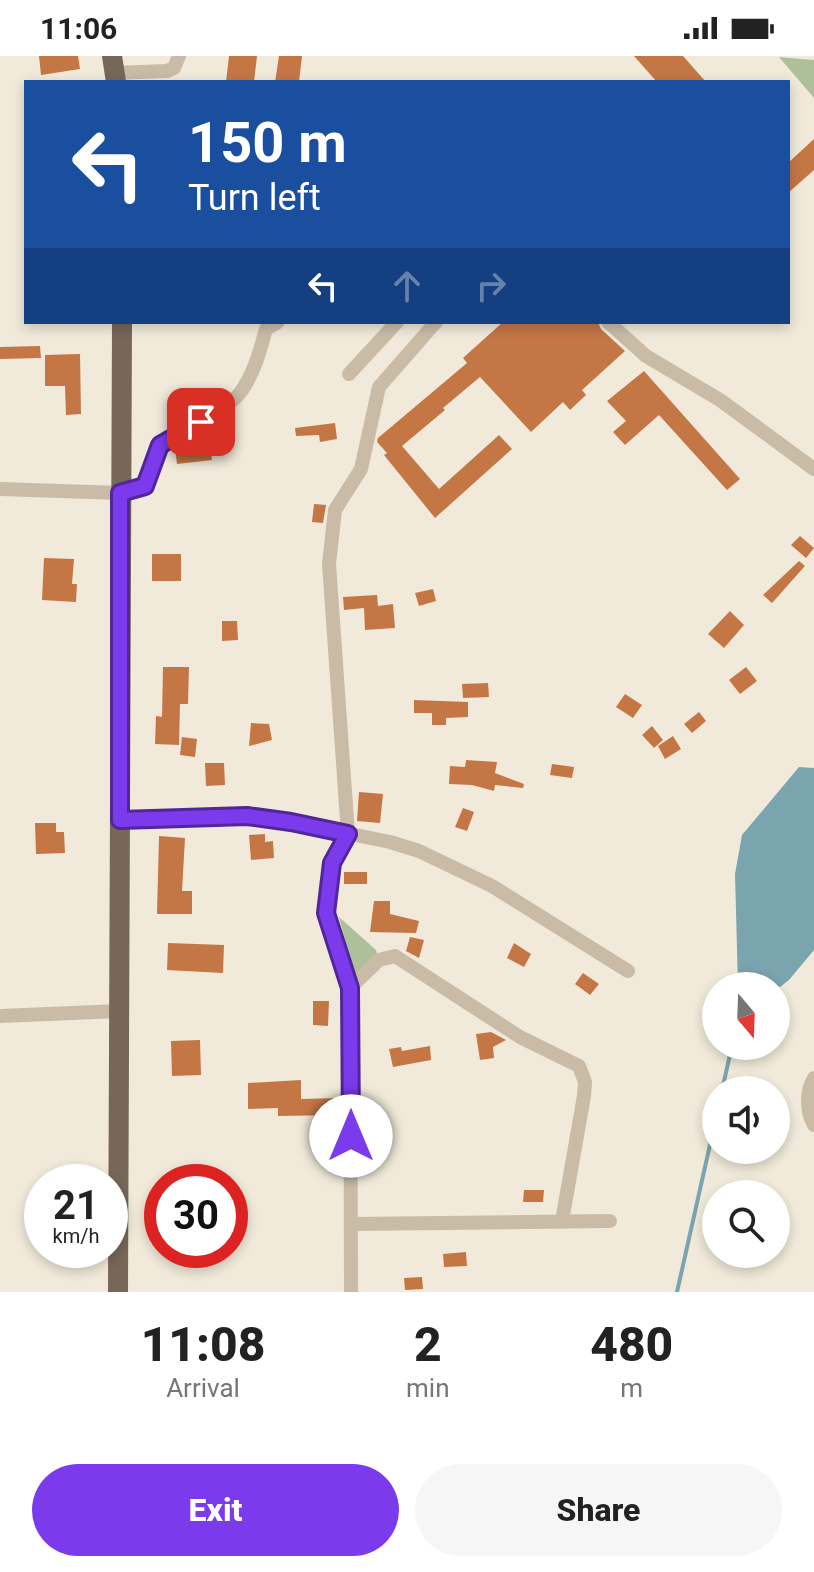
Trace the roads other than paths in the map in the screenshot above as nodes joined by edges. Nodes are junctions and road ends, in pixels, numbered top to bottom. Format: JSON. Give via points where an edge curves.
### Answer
{"nodes":[{"id":1,"x":179,"y":56,"type":"edge"},
{"id":2,"x":115,"y":70,"type":"edge"},
{"id":3,"x":122,"y":324,"type":"edge"},
{"id":4,"x":275,"y":324,"type":"edge"},
{"id":5,"x":395,"y":324,"type":"edge"},
{"id":6,"x":434,"y":324,"type":"edge"},
{"id":7,"x":610,"y":324,"type":"edge"},
{"id":8,"x":349,"y":374,"type":"dead end"},
{"id":9,"x":814,"y":469,"type":"edge"},
{"id":10,"x":0,"y":489,"type":"edge"},
{"id":11,"x":120,"y":493,"type":"junction"},
{"id":12,"x":120,"y":820,"type":"junction"},
{"id":13,"x":348,"y":834,"type":"junction"},
{"id":14,"x":628,"y":971,"type":"dead end"},
{"id":15,"x":350,"y":988,"type":"junction"},
{"id":16,"x":120,"y":1011,"type":"junction"},
{"id":17,"x":0,"y":1016,"type":"edge"},
{"id":18,"x":814,"y":1078,"type":"edge"},
{"id":19,"x":814,"y":1125,"type":"edge"},
{"id":20,"x":562,"y":1221,"type":"junction"},
{"id":21,"x":610,"y":1221,"type":"dead end"},
{"id":22,"x":351,"y":1224,"type":"junction"},
{"id":23,"x":118,"y":1292,"type":"edge"},
{"id":24,"x":351,"y":1292,"type":"edge"}],
"edges":[{"from":1,"to":2,"type":"street","via":[[167,71]]},
{"from":3,"to":11,"type":"main road"},
{"from":4,"to":11,"type":"street","via":[[266,329],[255,367],[238,395],[160,445],[145,486]]},
{"from":5,"to":8,"type":"street"},
{"from":6,"to":13,"type":"street","via":[[379,387],[361,469],[335,510],[329,564]]},
{"from":7,"to":9,"type":"street","via":[[646,356],[720,400]]},
{"from":10,"to":11,"type":"street"},
{"from":11,"to":12,"type":"main road"},
{"from":12,"to":13,"type":"street","via":[[247,816]]},
{"from":12,"to":16,"type":"main road"},
{"from":13,"to":14,"type":"street","via":[[419,851],[492,886]]},
{"from":13,"to":15,"type":"street","via":[[332,863],[326,913]]},
{"from":15,"to":20,"type":"street","via":[[379,960],[395,956],[520,1037],[579,1066],[584,1096]]},
{"from":15,"to":22,"type":"street"},
{"from":16,"to":17,"type":"street"},
{"from":16,"to":23,"type":"main road"},
{"from":18,"to":19,"type":"street","via":[[808,1088]]},
{"from":20,"to":21,"type":"street"},
{"from":20,"to":22,"type":"street"},
{"from":22,"to":24,"type":"street"}]}
